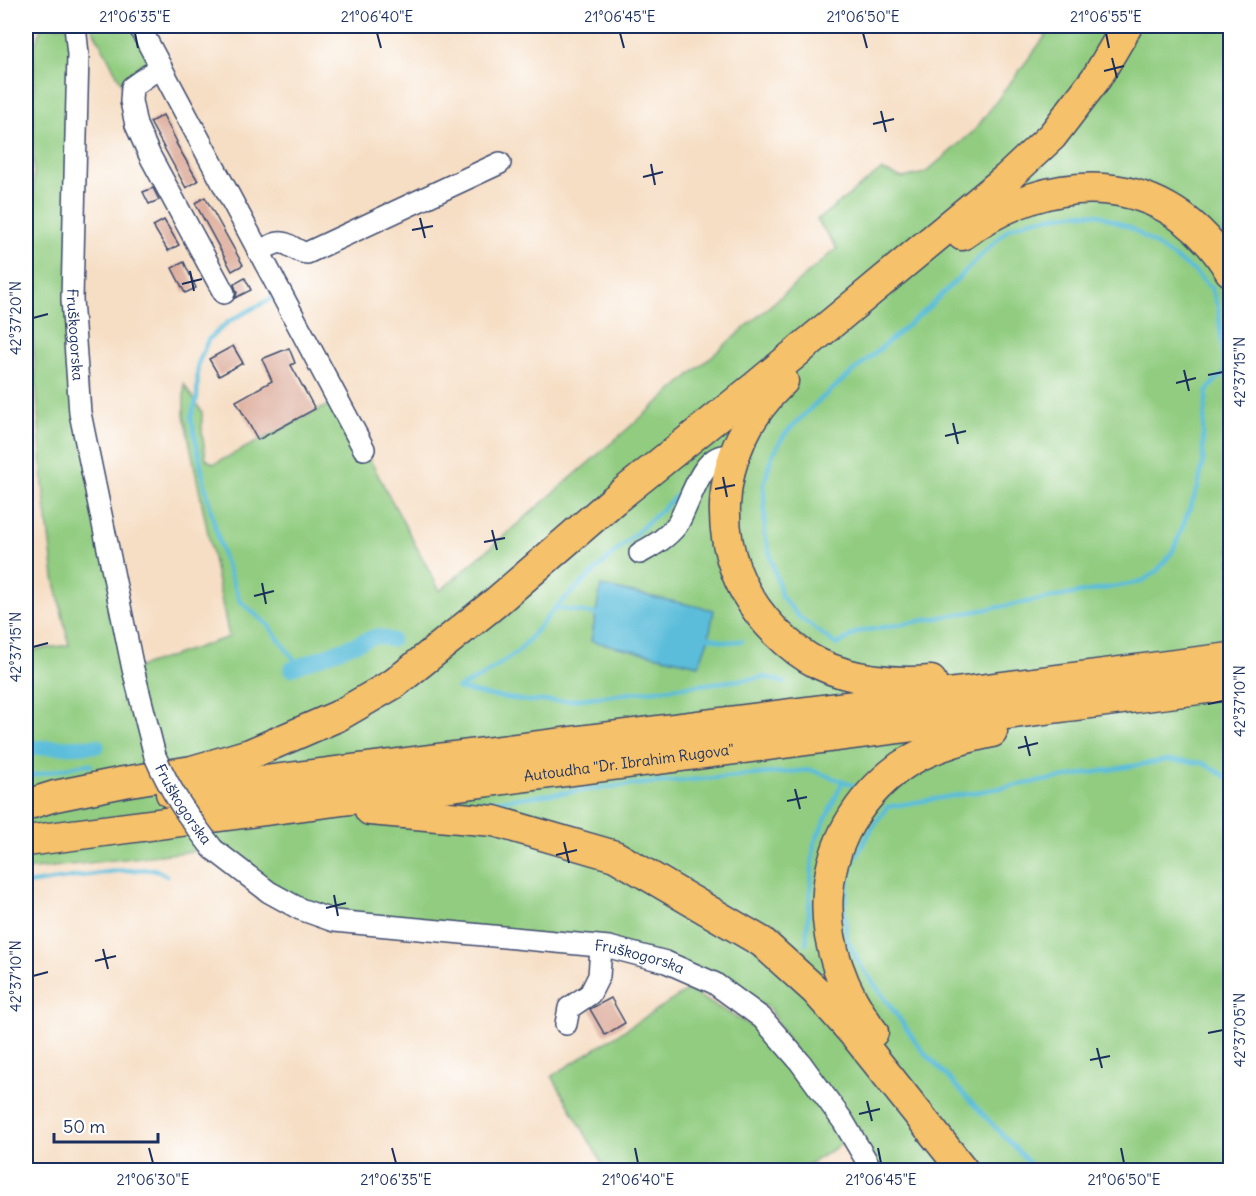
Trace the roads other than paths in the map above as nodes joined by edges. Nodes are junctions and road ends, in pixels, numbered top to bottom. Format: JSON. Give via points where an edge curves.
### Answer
{"nodes":[{"id":1,"x":75,"y":26,"type":"edge"},
{"id":2,"x":139,"y":26,"type":"edge"},
{"id":3,"x":1127,"y":26,"type":"edge"},
{"id":4,"x":160,"y":67,"type":"junction"},
{"id":5,"x":500,"y":163,"type":"dead end"},
{"id":6,"x":258,"y":251,"type":"junction"},
{"id":7,"x":1230,"y":271,"type":"edge"},
{"id":8,"x":224,"y":293,"type":"dead end"},
{"id":9,"x":364,"y":449,"type":"dead end"},
{"id":10,"x":733,"y":460,"type":"junction"},
{"id":11,"x":640,"y":553,"type":"dead end"},
{"id":12,"x":1230,"y":658,"type":"edge"},
{"id":13,"x":1116,"y":673,"type":"junction"},
{"id":14,"x":1230,"y":685,"type":"edge"},
{"id":15,"x":26,"y":805,"type":"edge"},
{"id":16,"x":26,"y":811,"type":"edge"},
{"id":17,"x":262,"y":812,"type":"junction"},
{"id":18,"x":26,"y":841,"type":"edge"},
{"id":19,"x":600,"y":948,"type":"junction"},
{"id":20,"x":566,"y":1024,"type":"dead end"},
{"id":21,"x":872,"y":1170,"type":"edge"},
{"id":22,"x":963,"y":1170,"type":"edge"},
{"id":23,"x":982,"y":1170,"type":"edge"}],
"edges":[{"from":1,"to":19,"type":"street","name":"Fruškogorska","bridge":true,"via":[[78,54],[72,299],[80,413],[132,669],[155,756],[167,785],[213,849],[269,892],[300,909],[334,921]]},
{"from":2,"to":4,"type":"street"},
{"from":3,"to":15,"type":"highway","via":[[1097,77],[1052,136],[1007,177],[395,683],[338,716],[250,754],[192,771],[112,784]]},
{"from":4,"to":6,"type":"street"},
{"from":4,"to":8,"type":"street","via":[[132,87],[136,124]]},
{"from":5,"to":6,"type":"street","via":[[307,253],[299,253],[285,243]]},
{"from":6,"to":9,"type":"street"},
{"from":7,"to":10,"type":"highway","via":[[1219,252],[1183,216],[1133,192],[1068,191],[1036,196],[1009,206],[975,226],[879,299],[771,392],[741,438]]},
{"from":10,"to":11,"type":"street","via":[[722,456],[711,461],[676,526],[663,540]]},
{"from":10,"to":13,"type":"highway","via":[[725,510],[732,566],[762,618],[786,642],[818,664],[856,677],[911,682]]},
{"from":12,"to":13,"type":"highway"},
{"from":13,"to":16,"type":"highway"},
{"from":14,"to":17,"type":"highway","name":"Autoudha \"Dr. Ibrahim Rugova\""},
{"from":14,"to":23,"type":"highway","via":[[975,735],[939,747],[893,772],[857,810],[843,832],[827,886],[826,916],[838,971],[868,1025]]},
{"from":17,"to":18,"type":"highway","name":"Autoudha \"Dr. Ibrahim Rugova\""},
{"from":17,"to":22,"type":"highway","via":[[372,810],[494,821],[615,856],[770,949],[816,991],[856,1036]]},
{"from":19,"to":20,"type":"street","via":[[598,975],[590,994],[568,1008]]},
{"from":19,"to":21,"type":"street","name":"Fruškogorska","via":[[666,962],[695,974],[762,1018],[843,1121]]}]}
